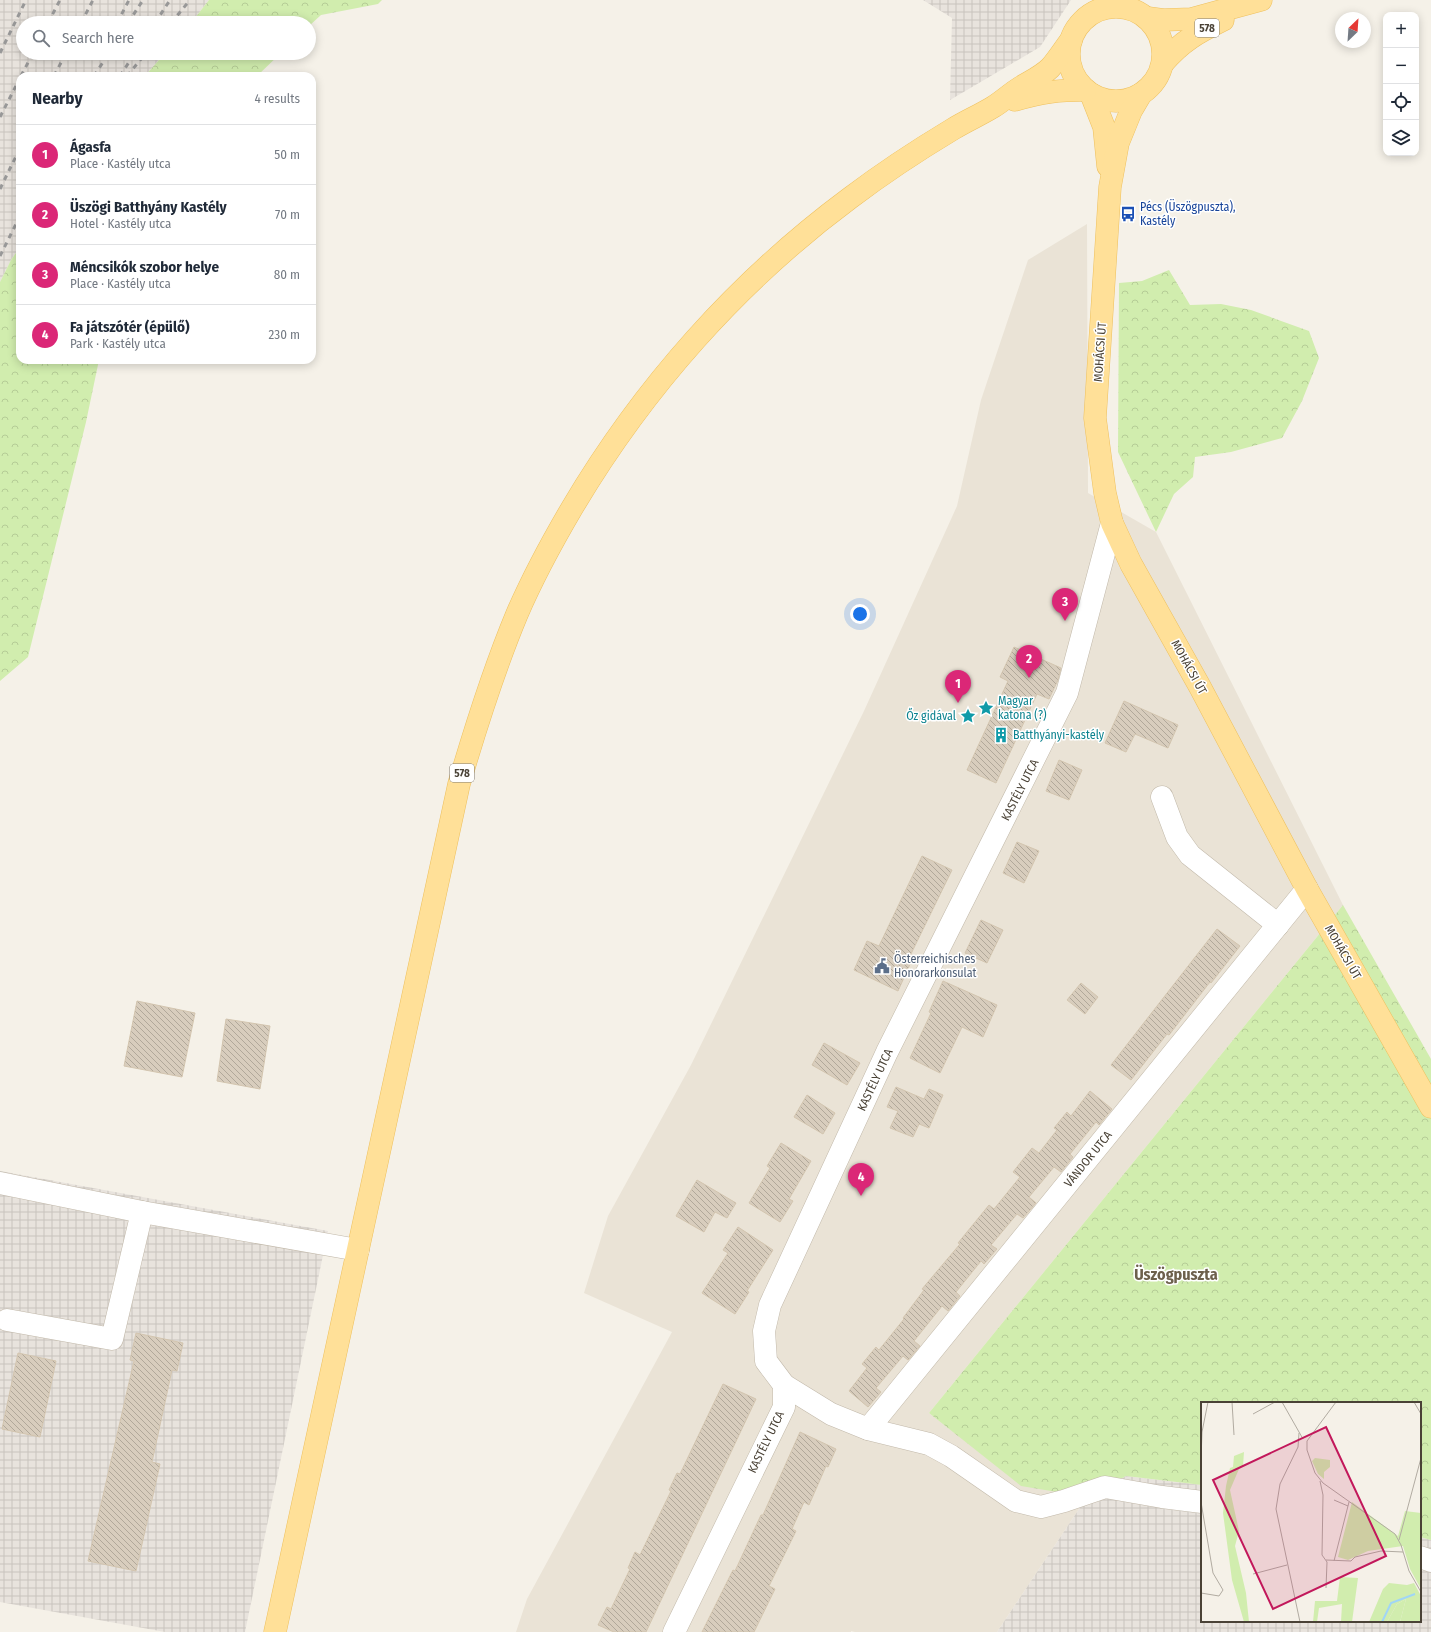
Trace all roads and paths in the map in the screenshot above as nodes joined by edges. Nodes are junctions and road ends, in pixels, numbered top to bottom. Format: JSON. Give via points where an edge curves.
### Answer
{"nodes":[{"id":1,"x":1259,"y":1,"type":"edge"},
{"id":2,"x":1093,"y":7,"type":"edge"},
{"id":3,"x":1139,"y":10,"type":"edge"},
{"id":4,"x":1071,"y":40,"type":"junction"},
{"id":5,"x":1163,"y":63,"type":"junction"},
{"id":6,"x":1088,"y":92,"type":"junction"},
{"id":7,"x":1141,"y":94,"type":"junction"},
{"id":8,"x":995,"y":106,"type":"junction"},
{"id":9,"x":1110,"y":187,"type":"junction"},
{"id":10,"x":1112,"y":524,"type":"junction"},
{"id":11,"x":1162,"y":796,"type":"dead end"},
{"id":12,"x":1307,"y":889,"type":"junction"},
{"id":13,"x":1278,"y":925,"type":"junction"},
{"id":14,"x":1431,"y":1107,"type":"edge"},
{"id":15,"x":0,"y":1183,"type":"edge"},
{"id":16,"x":142,"y":1212,"type":"junction"},
{"id":17,"x":358,"y":1250,"type":"junction"},
{"id":18,"x":7,"y":1320,"type":"dead end"},
{"id":19,"x":784,"y":1385,"type":"junction"},
{"id":20,"x":868,"y":1430,"type":"junction"},
{"id":21,"x":1201,"y":1502,"type":"edge"},
{"id":22,"x":1421,"y":1557,"type":"edge"},
{"id":23,"x":1431,"y":1561,"type":"edge"},
{"id":24,"x":275,"y":1632,"type":"edge"},
{"id":25,"x":674,"y":1632,"type":"edge"}],
"edges":[{"from":1,"to":3,"type":"main road","number":"578","via":[[1191,19],[1163,20]]},
{"from":1,"to":5,"type":"main road","number":"578","via":[[1182,43]]},
{"from":2,"to":3,"type":"main road","number":"578","via":[[1098,10],[1113,7]]},
{"from":2,"to":4,"type":"main road","number":"578","via":[[1075,30]]},
{"from":3,"to":5,"type":"main road","number":"578","via":[[1158,31],[1164,47]]},
{"from":4,"to":6,"type":"main road","number":"578","via":[[1071,67],[1079,83]]},
{"from":4,"to":8,"type":"main road","number":"578","via":[[1050,68]]},
{"from":5,"to":7,"type":"main road","number":"578","via":[[1156,81]]},
{"from":6,"to":7,"type":"main road","number":"578","via":[[1100,99],[1121,101]]},
{"from":6,"to":8,"type":"main road","number":"578","via":[[1054,90]]},
{"from":6,"to":9,"type":"main road","via":[[1104,127]]},
{"from":7,"to":9,"type":"main road","via":[[1118,143]]},
{"from":8,"to":17,"type":"main road","number":"578","via":[[928,144],[876,179],[824,217],[750,283],[672,366],[636,411],[594,471],[552,542],[518,612],[492,678],[459,784]]},
{"from":9,"to":10,"type":"main road","name":"MOHÁCSI ÚT","via":[[1095,418],[1105,493]]},
{"from":10,"to":12,"type":"main road","name":"MOHÁCSI ÚT","via":[[1131,564],[1200,687]]},
{"from":10,"to":19,"type":"street","name":"KASTÉLY UTCA","via":[[1067,693],[887,1052],[770,1305],[764,1330],[766,1361]]},
{"from":11,"to":13,"type":"street","via":[[1177,837],[1190,856]]},
{"from":12,"to":13,"type":"street","name":"VÁNDOR UTCA"},
{"from":12,"to":14,"type":"main road","name":"MOHÁCSI ÚT"},
{"from":13,"to":20,"type":"street","name":"VÁNDOR UTCA"},
{"from":15,"to":16,"type":"street"},
{"from":16,"to":17,"type":"street"},
{"from":16,"to":18,"type":"street","via":[[112,1339]]},
{"from":17,"to":24,"type":"main road","number":"578"},
{"from":19,"to":20,"type":"street","via":[[831,1414]]},
{"from":19,"to":25,"type":"street","name":"KASTÉLY UTCA","via":[[784,1406]]},
{"from":20,"to":21,"type":"street","via":[[929,1444],[951,1456],[1016,1501],[1041,1508],[1105,1487]]},
{"from":22,"to":23,"type":"street"}]}
